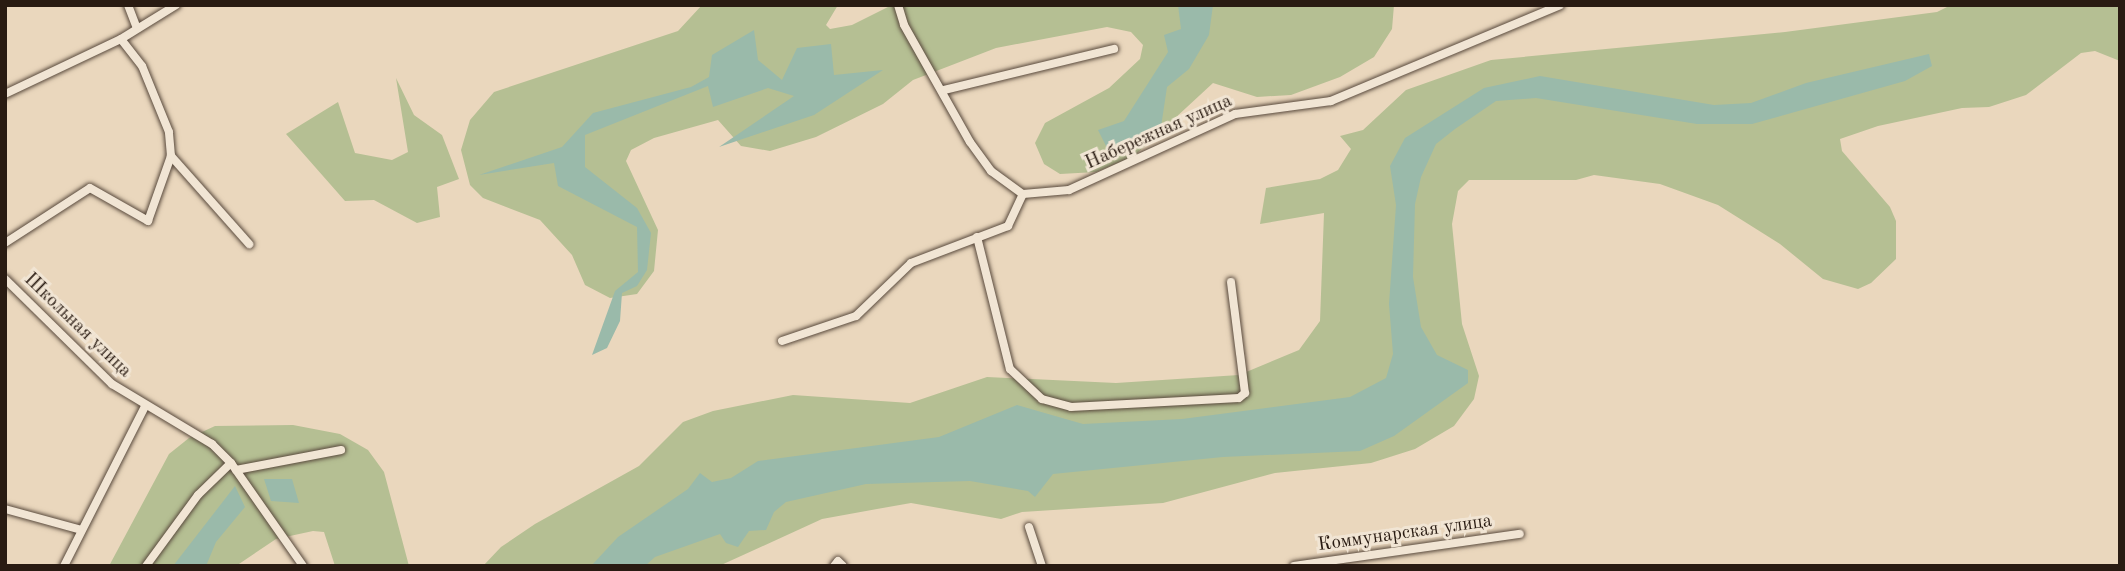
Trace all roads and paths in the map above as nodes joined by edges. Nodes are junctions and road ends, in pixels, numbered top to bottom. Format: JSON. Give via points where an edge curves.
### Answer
{"nodes":[{"id":1,"x":128,"y":5,"type":"edge"},
{"id":2,"x":176,"y":5,"type":"edge"},
{"id":3,"x":898,"y":5,"type":"edge"},
{"id":4,"x":1560,"y":5,"type":"edge"},
{"id":5,"x":137,"y":29,"type":"junction"},
{"id":6,"x":121,"y":39,"type":"junction"},
{"id":7,"x":1114,"y":49,"type":"dead end"},
{"id":8,"x":944,"y":90,"type":"junction"},
{"id":9,"x":5,"y":94,"type":"edge"},
{"id":10,"x":171,"y":156,"type":"junction"},
{"id":11,"x":1023,"y":194,"type":"junction"},
{"id":12,"x":977,"y":237,"type":"junction"},
{"id":13,"x":5,"y":243,"type":"edge"},
{"id":14,"x":249,"y":244,"type":"dead end"},
{"id":15,"x":5,"y":279,"type":"edge"},
{"id":16,"x":1231,"y":282,"type":"dead end"},
{"id":17,"x":782,"y":341,"type":"dead end"},
{"id":18,"x":145,"y":406,"type":"junction"},
{"id":19,"x":341,"y":450,"type":"dead end"},
{"id":20,"x":233,"y":467,"type":"junction"},
{"id":21,"x":5,"y":509,"type":"edge"},
{"id":22,"x":1029,"y":527,"type":"dead end"},
{"id":23,"x":81,"y":530,"type":"junction"},
{"id":24,"x":1520,"y":534,"type":"dead end"},
{"id":25,"x":64,"y":566,"type":"edge"},
{"id":26,"x":146,"y":566,"type":"edge"},
{"id":27,"x":303,"y":566,"type":"edge"},
{"id":28,"x":1042,"y":566,"type":"edge"},
{"id":29,"x":1294,"y":566,"type":"edge"}],
"edges":[{"from":1,"to":5,"type":"street"},
{"from":2,"to":5,"type":"street"},
{"from":3,"to":8,"type":"street","via":[[904,25]]},
{"from":4,"to":11,"type":"street","name":"Набережная улица","via":[[1331,101],[1236,114],[1069,190]]},
{"from":5,"to":6,"type":"street"},
{"from":6,"to":9,"type":"street"},
{"from":6,"to":10,"type":"street","via":[[142,66],[165,116]]},
{"from":7,"to":8,"type":"street"},
{"from":8,"to":11,"type":"street","via":[[991,171]]},
{"from":10,"to":13,"type":"street","via":[[148,221],[90,188]]},
{"from":10,"to":14,"type":"street"},
{"from":11,"to":12,"type":"street","via":[[1008,226]]},
{"from":12,"to":16,"type":"street","via":[[1010,369],[1042,399],[1071,407],[1240,398],[1245,393]]},
{"from":12,"to":17,"type":"street","via":[[911,263],[856,316]]},
{"from":15,"to":18,"type":"street","name":"Школьная улица","via":[[112,384]]},
{"from":18,"to":20,"type":"street","name":"Школьная улица","via":[[189,428]]},
{"from":18,"to":23,"type":"street"},
{"from":19,"to":20,"type":"street"},
{"from":20,"to":26,"type":"street","via":[[198,495]]},
{"from":20,"to":27,"type":"street"},
{"from":21,"to":23,"type":"street"},
{"from":22,"to":28,"type":"street"},
{"from":23,"to":25,"type":"street"},
{"from":24,"to":29,"type":"street","name":"Коммунарская улица"}]}
